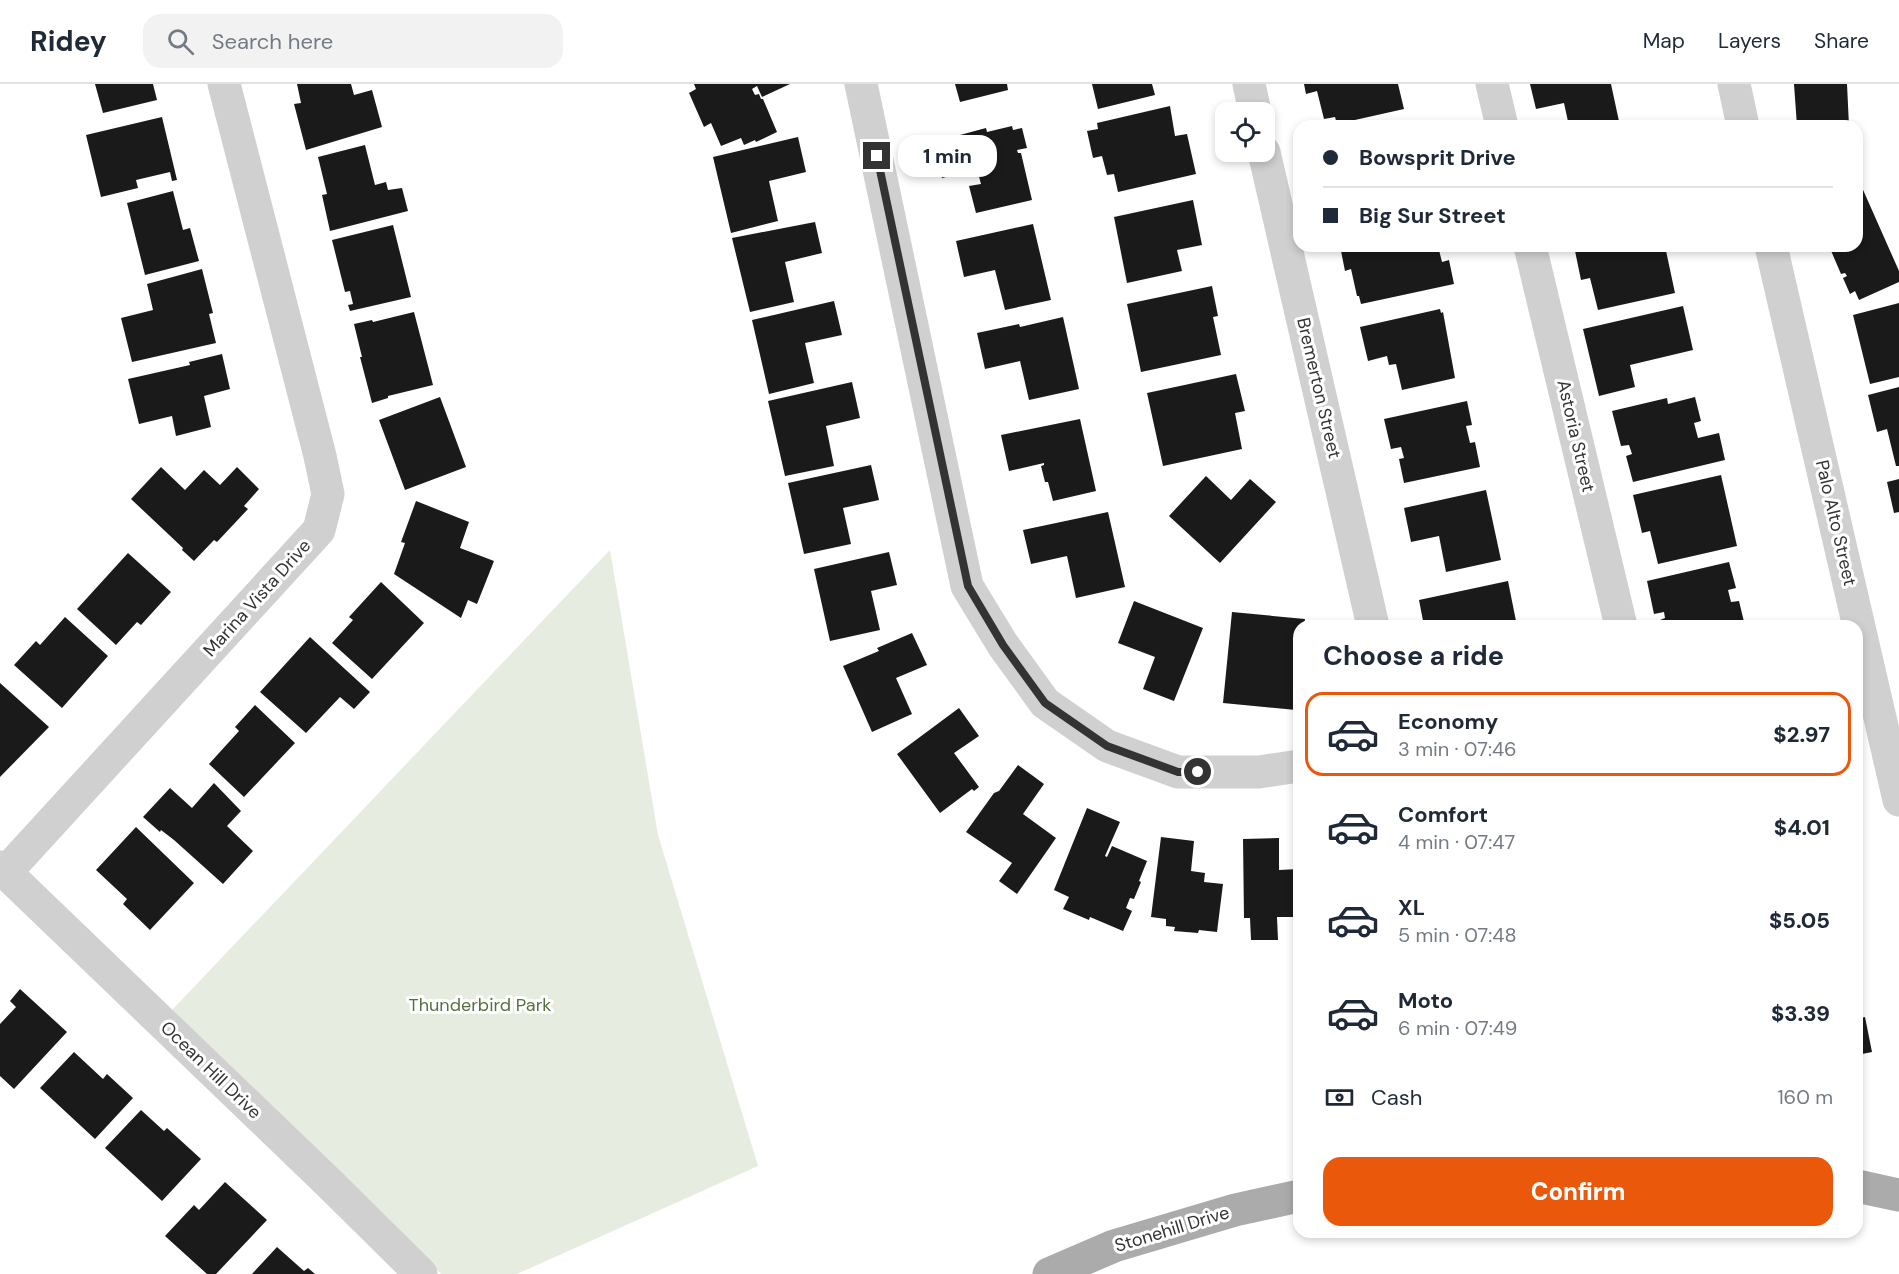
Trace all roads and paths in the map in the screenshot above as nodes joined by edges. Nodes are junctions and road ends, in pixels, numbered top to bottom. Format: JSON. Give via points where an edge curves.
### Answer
{"nodes":[{"id":1,"x":224,"y":84,"type":"edge"},
{"id":2,"x":861,"y":84,"type":"edge"},
{"id":3,"x":1249,"y":84,"type":"edge"},
{"id":4,"x":1492,"y":84,"type":"edge"},
{"id":5,"x":1734,"y":84,"type":"edge"},
{"id":6,"x":1253,"y":102,"type":"edge"},
{"id":7,"x":1501,"y":120,"type":"edge"},
{"id":8,"x":1742,"y":120,"type":"edge"},
{"id":9,"x":1266,"y":162,"type":"edge"},
{"id":10,"x":1531,"y":252,"type":"edge"},
{"id":11,"x":1772,"y":252,"type":"edge"},
{"id":12,"x":1372,"y":620,"type":"edge"},
{"id":13,"x":1620,"y":620,"type":"edge"},
{"id":14,"x":1851,"y":620,"type":"edge"},
{"id":15,"x":1865,"y":683,"type":"edge"},
{"id":16,"x":1293,"y":767,"type":"edge"},
{"id":17,"x":1899,"y":800,"type":"edge"},
{"id":18,"x":3,"y":870,"type":"edge"},
{"id":19,"x":1863,"y":1187,"type":"edge"},
{"id":20,"x":1899,"y":1195,"type":"edge"},
{"id":21,"x":1293,"y":1197,"type":"edge"},
{"id":22,"x":421,"y":1274,"type":"edge"},
{"id":23,"x":1049,"y":1274,"type":"edge"}],
"edges":[{"from":1,"to":18,"type":"street","name":"Marina Vista Drive","via":[[320,456],[328,494],[319,530]]},
{"from":2,"to":16,"type":"street","via":[[968,586],[1003,645],[1045,703],[1107,746],[1178,772],[1259,772]]},
{"from":3,"to":6,"type":"street"},
{"from":4,"to":7,"type":"street"},
{"from":5,"to":8,"type":"street"},
{"from":9,"to":12,"type":"street","name":"Bremerton Street"},
{"from":10,"to":13,"type":"street","name":"Astoria Street"},
{"from":11,"to":14,"type":"street","name":"Palo Alto Street"},
{"from":15,"to":17,"type":"street","name":"Palo Alto Street"},
{"from":18,"to":22,"type":"street","name":"Ocean Hill Drive"},
{"from":19,"to":20,"type":"main road"},
{"from":21,"to":23,"type":"main road","name":"Stonehill Drive","via":[[1114,1246]]}]}
